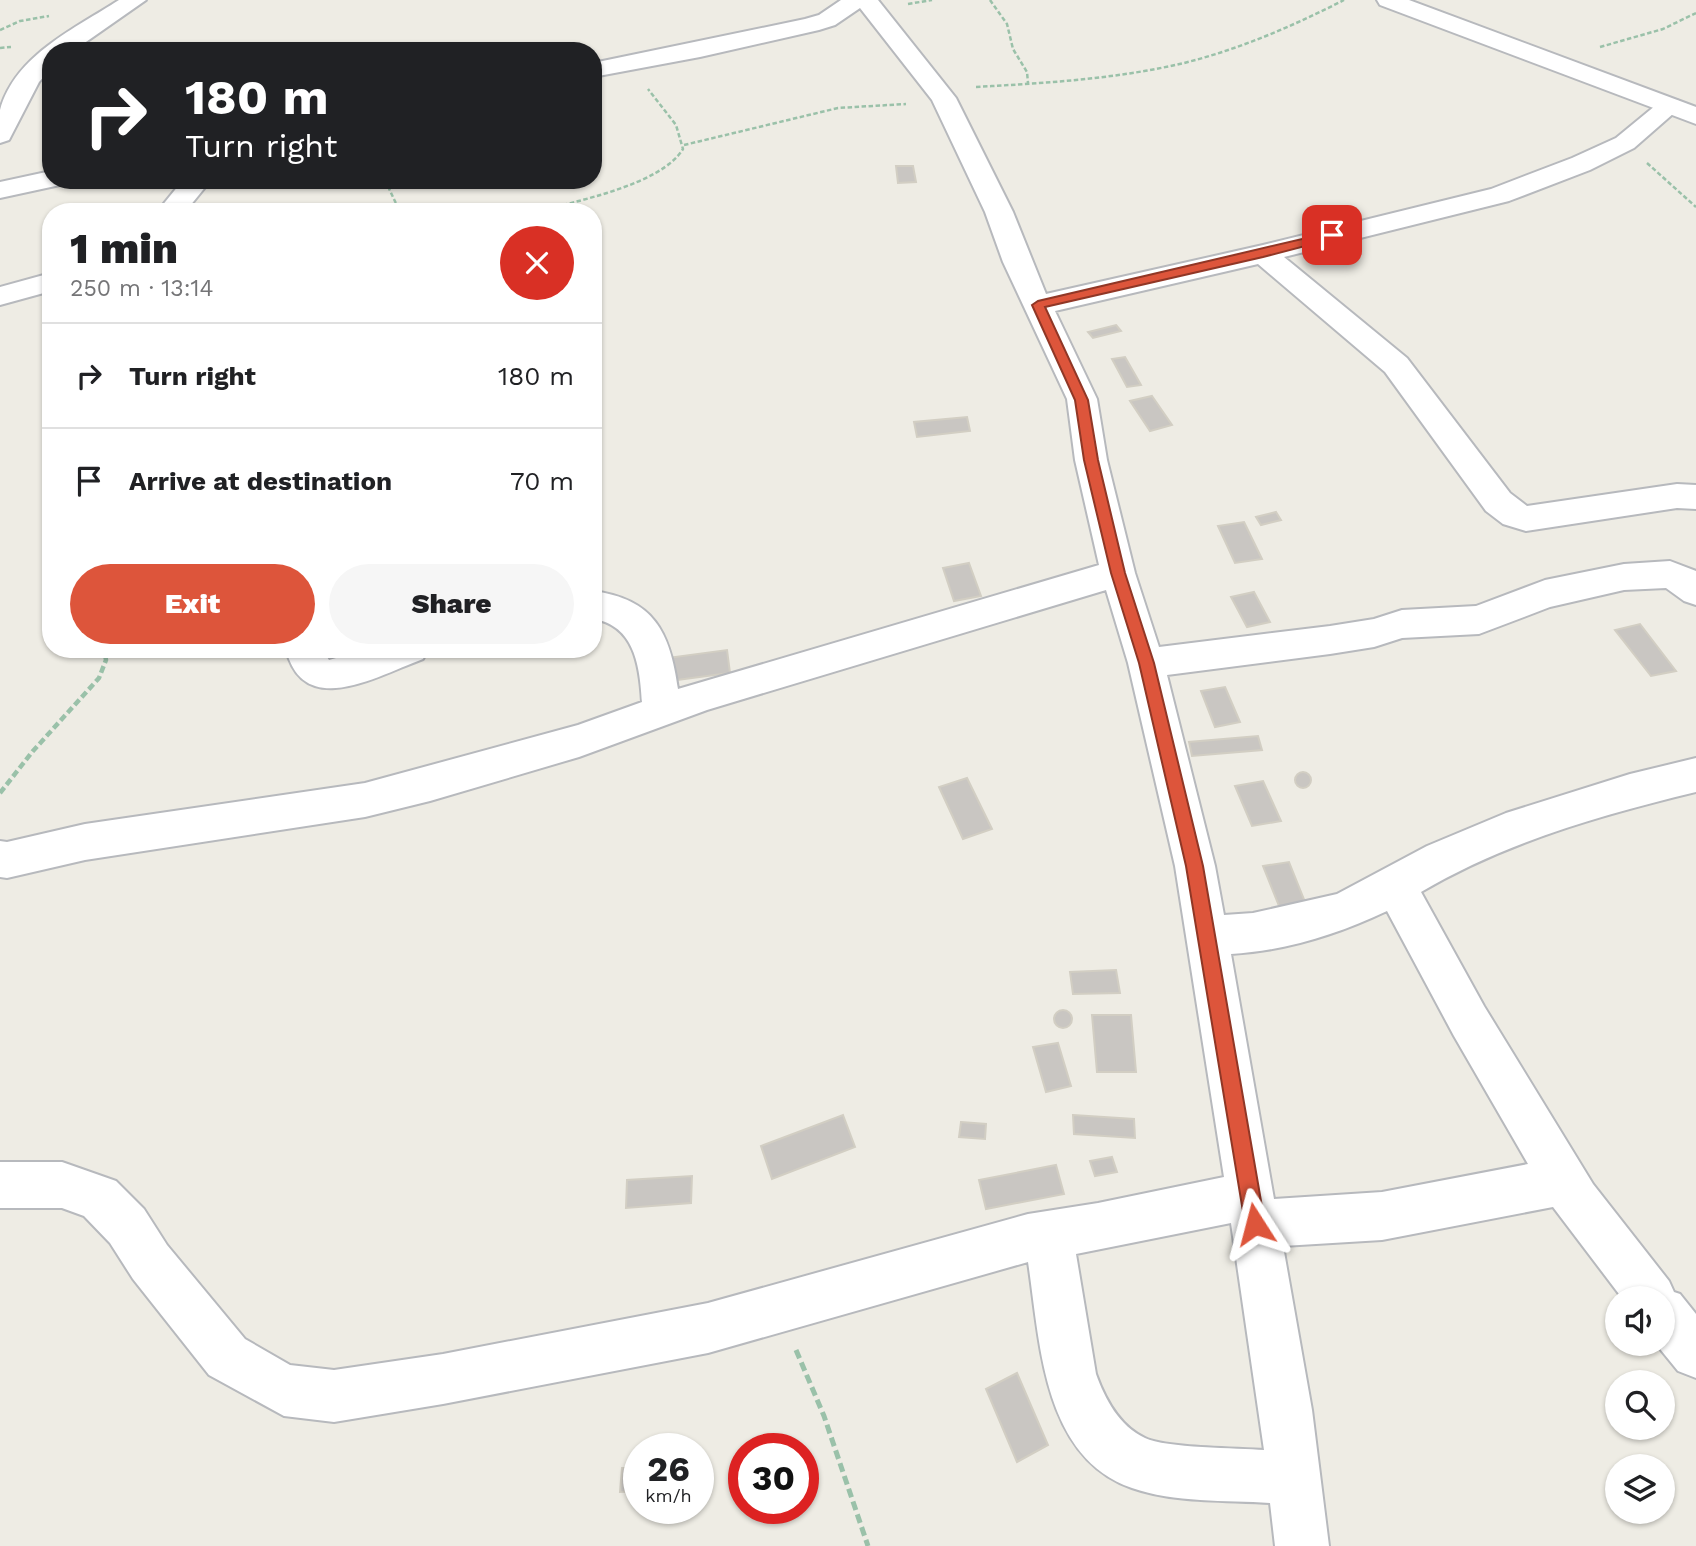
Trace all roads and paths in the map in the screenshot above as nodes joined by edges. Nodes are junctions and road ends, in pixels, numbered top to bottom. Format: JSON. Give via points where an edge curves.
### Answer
{"nodes":[{"id":1,"x":135,"y":0,"type":"edge"},
{"id":2,"x":856,"y":0,"type":"edge"},
{"id":3,"x":866,"y":0,"type":"edge"},
{"id":4,"x":990,"y":0,"type":"edge"},
{"id":5,"x":1344,"y":0,"type":"edge"},
{"id":6,"x":1388,"y":0,"type":"edge"},
{"id":7,"x":1696,"y":13,"type":"edge"},
{"id":8,"x":818,"y":23,"type":"junction"},
{"id":9,"x":899,"y":41,"type":"junction"},
{"id":10,"x":69,"y":42,"type":"edge"},
{"id":11,"x":631,"y":61,"type":"junction"},
{"id":12,"x":1556,"y":63,"type":"junction"},
{"id":13,"x":42,"y":64,"type":"edge"},
{"id":14,"x":602,"y":68,"type":"edge"},
{"id":15,"x":1028,"y":83,"type":"junction"},
{"id":16,"x":943,"y":99,"type":"junction"},
{"id":17,"x":1670,"y":106,"type":"junction"},
{"id":18,"x":1696,"y":116,"type":"edge"},
{"id":19,"x":0,"y":135,"type":"edge"},
{"id":20,"x":1625,"y":143,"type":"junction"},
{"id":21,"x":684,"y":145,"type":"junction"},
{"id":22,"x":42,"y":181,"type":"edge"},
{"id":23,"x":0,"y":190,"type":"edge"},
{"id":24,"x":564,"y":203,"type":"edge"},
{"id":25,"x":1696,"y":207,"type":"edge"},
{"id":26,"x":1263,"y":254,"type":"junction"},
{"id":27,"x":42,"y":284,"type":"edge"},
{"id":28,"x":0,"y":296,"type":"edge"},
{"id":29,"x":1038,"y":305,"type":"junction"},
{"id":30,"x":1696,"y":497,"type":"edge"},
{"id":31,"x":1118,"y":573,"type":"junction"},
{"id":32,"x":1696,"y":591,"type":"edge"},
{"id":33,"x":602,"y":605,"type":"edge"},
{"id":34,"x":106,"y":658,"type":"edge"},
{"id":35,"x":305,"y":658,"type":"edge"},
{"id":36,"x":382,"y":658,"type":"edge"},
{"id":37,"x":1146,"y":663,"type":"junction"},
{"id":38,"x":661,"y":710,"type":"junction"},
{"id":39,"x":1696,"y":775,"type":"edge"},
{"id":40,"x":0,"y":793,"type":"edge"},
{"id":41,"x":0,"y":859,"type":"edge"},
{"id":42,"x":1395,"y":885,"type":"junction"},
{"id":43,"x":1207,"y":935,"type":"junction"},
{"id":44,"x":1565,"y":1182,"type":"junction"},
{"id":45,"x":0,"y":1185,"type":"edge"},
{"id":46,"x":1253,"y":1210,"type":"junction"},
{"id":47,"x":1048,"y":1234,"type":"junction"},
{"id":48,"x":1643,"y":1286,"type":"edge"},
{"id":49,"x":778,"y":1309,"type":"junction"},
{"id":50,"x":1675,"y":1328,"type":"edge"},
{"id":51,"x":1696,"y":1353,"type":"edge"},
{"id":52,"x":1294,"y":1478,"type":"junction"},
{"id":53,"x":868,"y":1546,"type":"edge"},
{"id":54,"x":1302,"y":1546,"type":"edge"}],
"edges":[{"from":1,"to":10,"type":"street"},
{"from":2,"to":8,"type":"street"},
{"from":3,"to":9,"type":"street"},
{"from":4,"to":15,"type":"path","via":[[1007,24]]},
{"from":5,"to":15,"type":"path","via":[[1294,26],[1213,55],[1103,76]]},
{"from":6,"to":12,"type":"street"},
{"from":7,"to":12,"type":"path","via":[[1665,29]]},
{"from":8,"to":9,"type":"street","via":[[858,28]]},
{"from":8,"to":11,"type":"street"},
{"from":9,"to":16,"type":"street"},
{"from":11,"to":14,"type":"street"},
{"from":11,"to":21,"type":"path"},
{"from":12,"to":17,"type":"street"},
{"from":13,"to":19,"type":"street","via":[[28,79]]},
{"from":15,"to":16,"type":"path"},
{"from":16,"to":21,"type":"path","via":[[838,108]]},
{"from":16,"to":29,"type":"street","via":[[999,212]]},
{"from":17,"to":18,"type":"street"},
{"from":17,"to":20,"type":"street"},
{"from":20,"to":25,"type":"path"},
{"from":20,"to":26,"type":"street","via":[[1500,195]]},
{"from":21,"to":24,"type":"path","via":[[681,156],[667,168]]},
{"from":22,"to":23,"type":"street"},
{"from":26,"to":29,"type":"street"},
{"from":26,"to":30,"type":"street","via":[[1396,365],[1498,502],[1515,515],[1541,518],[1677,496]]},
{"from":27,"to":28,"type":"street"},
{"from":29,"to":31,"type":"street","via":[[1082,400]]},
{"from":31,"to":37,"type":"street"},
{"from":31,"to":38,"type":"street"},
{"from":32,"to":37,"type":"street","via":[[1670,574],[1624,577],[1545,594],[1479,620],[1402,624],[1330,640]]},
{"from":33,"to":38,"type":"street","via":[[624,610],[652,649]]},
{"from":34,"to":40,"type":"path","via":[[99,678]]},
{"from":35,"to":36,"type":"street","via":[[313,669],[329,675]]},
{"from":37,"to":43,"type":"street"},
{"from":38,"to":41,"type":"street","via":[[579,741],[365,800],[167,828]]},
{"from":39,"to":42,"type":"street","via":[[1520,825],[1441,859]]},
{"from":42,"to":43,"type":"street","via":[[1342,912],[1253,933]]},
{"from":42,"to":44,"type":"street"},
{"from":43,"to":46,"type":"street"},
{"from":44,"to":46,"type":"street","via":[[1382,1216]]},
{"from":44,"to":48,"type":"street"},
{"from":45,"to":49,"type":"street","via":[[62,1185],[99,1198],[127,1226],[150,1262],[228,1357],[284,1390],[334,1396],[443,1379],[708,1328]]},
{"from":46,"to":47,"type":"street"},
{"from":46,"to":52,"type":"street"},
{"from":47,"to":49,"type":"street"},
{"from":47,"to":52,"type":"street","via":[[1071,1374],[1082,1407],[1101,1437],[1135,1463]]},
{"from":49,"to":53,"type":"path","via":[[824,1416]]},
{"from":50,"to":51,"type":"street"},
{"from":52,"to":54,"type":"street"}]}
